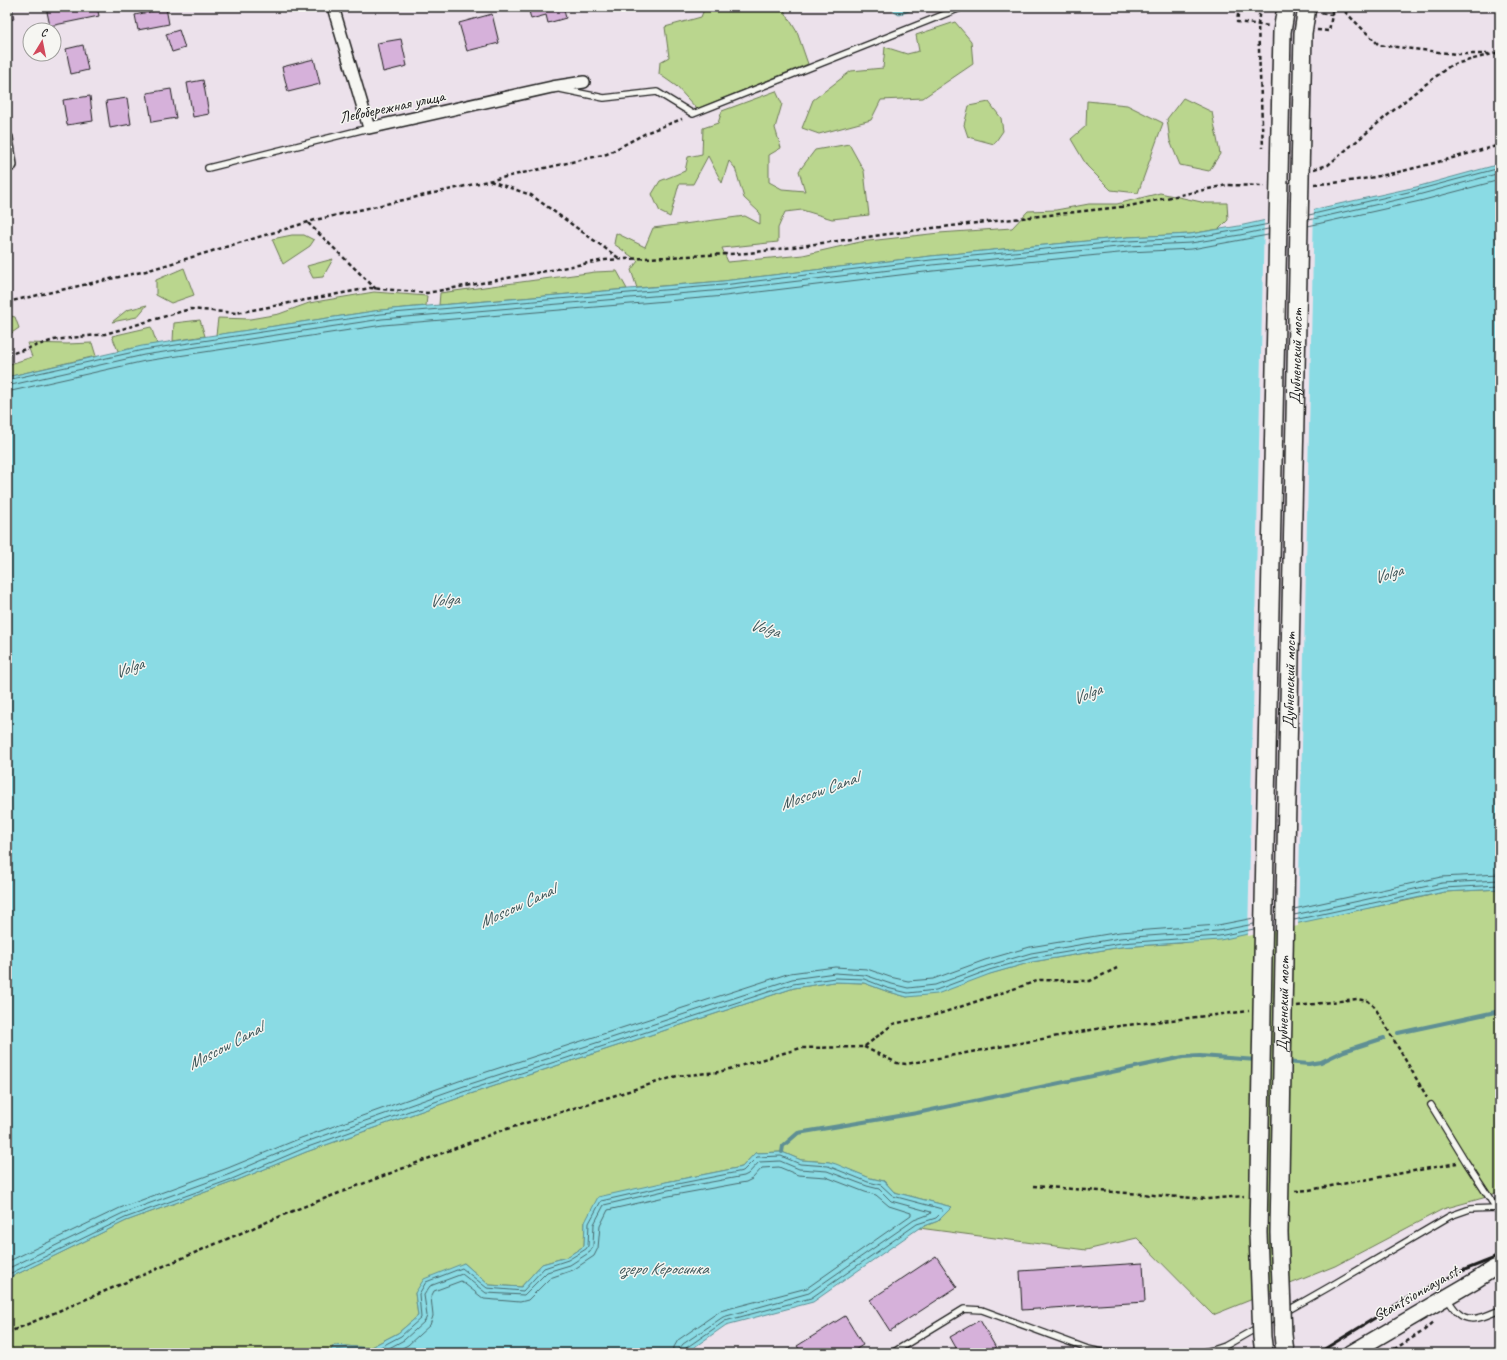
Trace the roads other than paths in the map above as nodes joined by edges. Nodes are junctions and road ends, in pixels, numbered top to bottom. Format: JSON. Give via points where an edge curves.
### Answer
{"nodes":[{"id":1,"x":333,"y":7,"type":"edge"},
{"id":2,"x":963,"y":7,"type":"edge"},
{"id":3,"x":1286,"y":7,"type":"edge"},
{"id":4,"x":1307,"y":7,"type":"edge"},
{"id":5,"x":584,"y":82,"type":"dead end"},
{"id":6,"x":552,"y":87,"type":"junction"},
{"id":7,"x":369,"y":128,"type":"junction"},
{"id":8,"x":7,"y":138,"type":"edge"},
{"id":9,"x":9,"y":165,"type":"edge"},
{"id":10,"x":208,"y":168,"type":"dead end"},
{"id":11,"x":1431,"y":1105,"type":"road end"},
{"id":12,"x":1498,"y":1209,"type":"edge"},
{"id":13,"x":1500,"y":1263,"type":"edge"},
{"id":14,"x":1446,"y":1298,"type":"junction"},
{"id":15,"x":1500,"y":1310,"type":"edge"},
{"id":16,"x":892,"y":1353,"type":"edge"},
{"id":17,"x":1264,"y":1353,"type":"edge"},
{"id":18,"x":1285,"y":1353,"type":"edge"},
{"id":19,"x":1351,"y":1353,"type":"edge"}],
"edges":[{"from":1,"to":7,"type":"street"},
{"from":2,"to":6,"type":"lane","via":[[693,114],[657,92],[604,98]]},
{"from":3,"to":17,"type":"main road","name":"Дубненский мост","bridge":true,"via":[[1282,40],[1264,849],[1258,1225]]},
{"from":4,"to":18,"type":"main road","name":"Дубненский мост","bridge":true,"via":[[1303,33],[1279,1225]]},
{"from":5,"to":6,"type":"street","name":"Левобережная улица"},
{"from":6,"to":7,"type":"street","name":"Левобережная улица"},
{"from":7,"to":10,"type":"lane","name":"Левобережная улица"},
{"from":8,"to":9,"type":"street"},
{"from":11,"to":12,"type":"lane"},
{"from":12,"to":16,"type":"lane","via":[[1470,1209],[1450,1216],[1267,1323],[1226,1346],[1213,1350],[1198,1353],[1106,1353],[1088,1349],[982,1310],[964,1309]]},
{"from":13,"to":14,"type":"main road","name":"Stantsionnaya st."},
{"from":14,"to":15,"type":"lane","via":[[1459,1314],[1468,1319],[1479,1319]]},
{"from":14,"to":19,"type":"main road","name":"Stantsionnaya st."}]}
